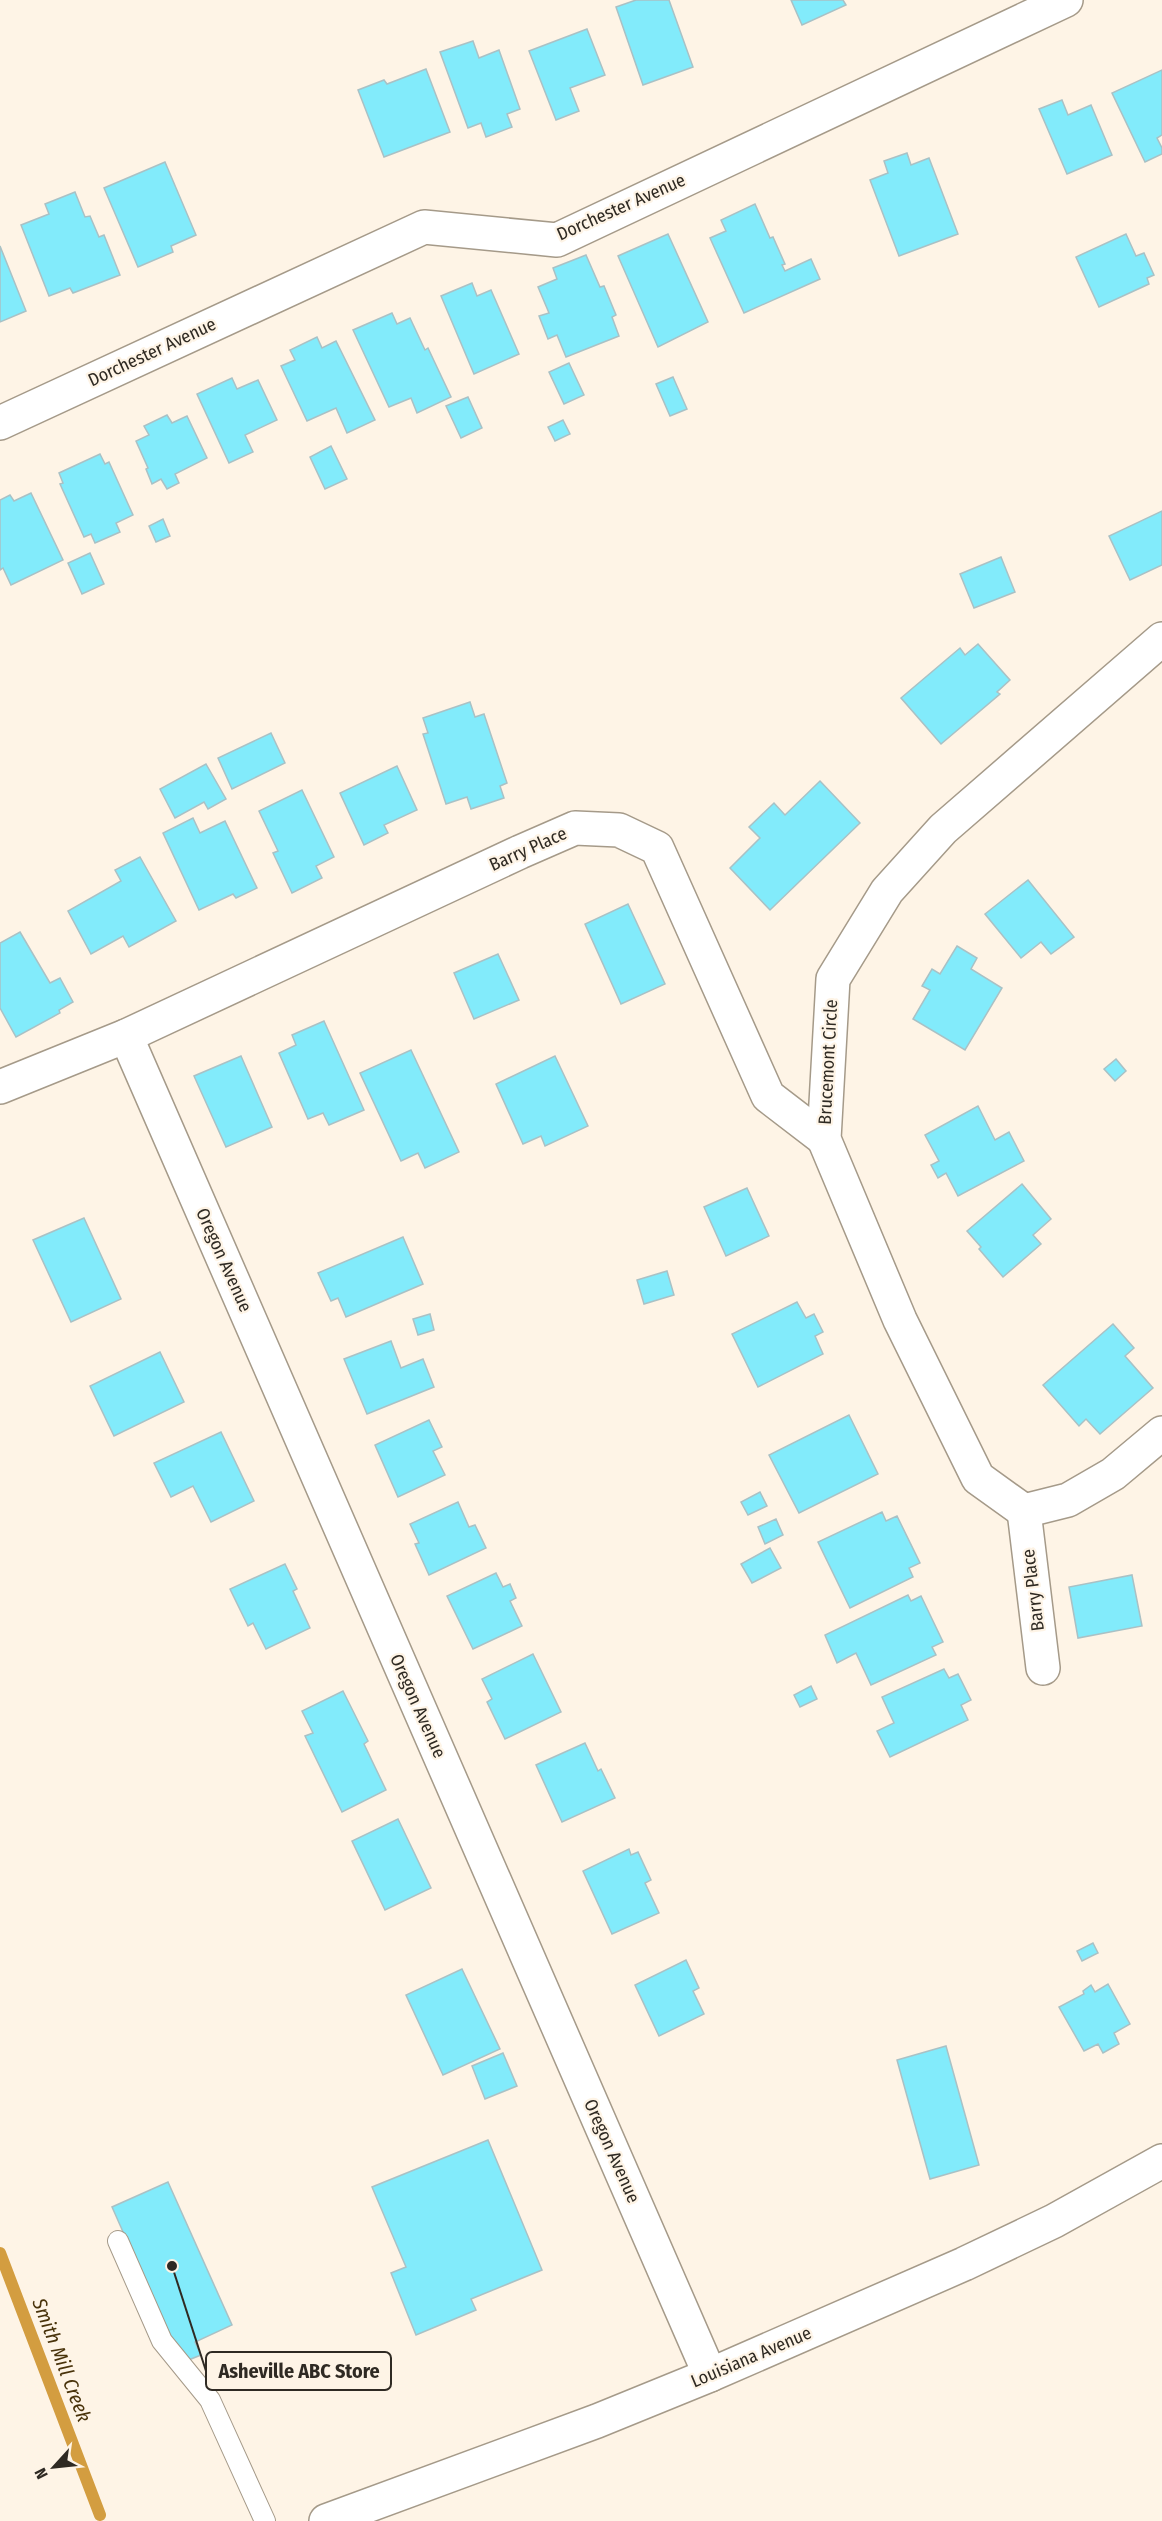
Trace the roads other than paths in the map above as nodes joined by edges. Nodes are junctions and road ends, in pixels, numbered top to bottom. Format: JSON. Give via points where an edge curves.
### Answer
{"nodes":[{"id":1,"x":1066,"y":0,"type":"edge"},
{"id":2,"x":0,"y":423,"type":"edge"},
{"id":3,"x":1162,"y":639,"type":"edge"},
{"id":4,"x":126,"y":1036,"type":"junction"},
{"id":5,"x":0,"y":1087,"type":"edge"},
{"id":6,"x":824,"y":1139,"type":"junction"},
{"id":7,"x":1162,"y":1433,"type":"edge"},
{"id":8,"x":1024,"y":1511,"type":"junction"},
{"id":9,"x":1043,"y":1668,"type":"dead end"},
{"id":10,"x":1162,"y":2161,"type":"edge"},
{"id":11,"x":118,"y":2241,"type":"dead end"},
{"id":12,"x":710,"y":2375,"type":"junction"},
{"id":13,"x":265,"y":2521,"type":"edge"},
{"id":14,"x":326,"y":2521,"type":"edge"}],
"edges":[{"from":1,"to":2,"type":"street","name":"Dorchester Avenue","via":[[557,240],[424,227]]},
{"from":3,"to":6,"type":"street","name":"Brucemont Circle","via":[[943,829],[887,891],[833,979]]},
{"from":4,"to":5,"type":"street","name":"Barry Place"},
{"from":4,"to":6,"type":"street","name":"Barry Place","via":[[575,828],[619,830],[657,848],[768,1096]]},
{"from":4,"to":12,"type":"street","name":"Oregon Avenue"},
{"from":6,"to":8,"type":"street","name":"Brucemont Circle","via":[[900,1320],[978,1478]]},
{"from":7,"to":8,"type":"street","via":[[1113,1474],[1077,1495]]},
{"from":8,"to":9,"type":"street","name":"Barry Place"},
{"from":10,"to":12,"type":"street","name":"Louisiana Avenue","via":[[1054,2221],[964,2264]]},
{"from":11,"to":13,"type":"lane","via":[[162,2341],[210,2400]]},
{"from":12,"to":14,"type":"street","name":"Louisiana Avenue"}]}
